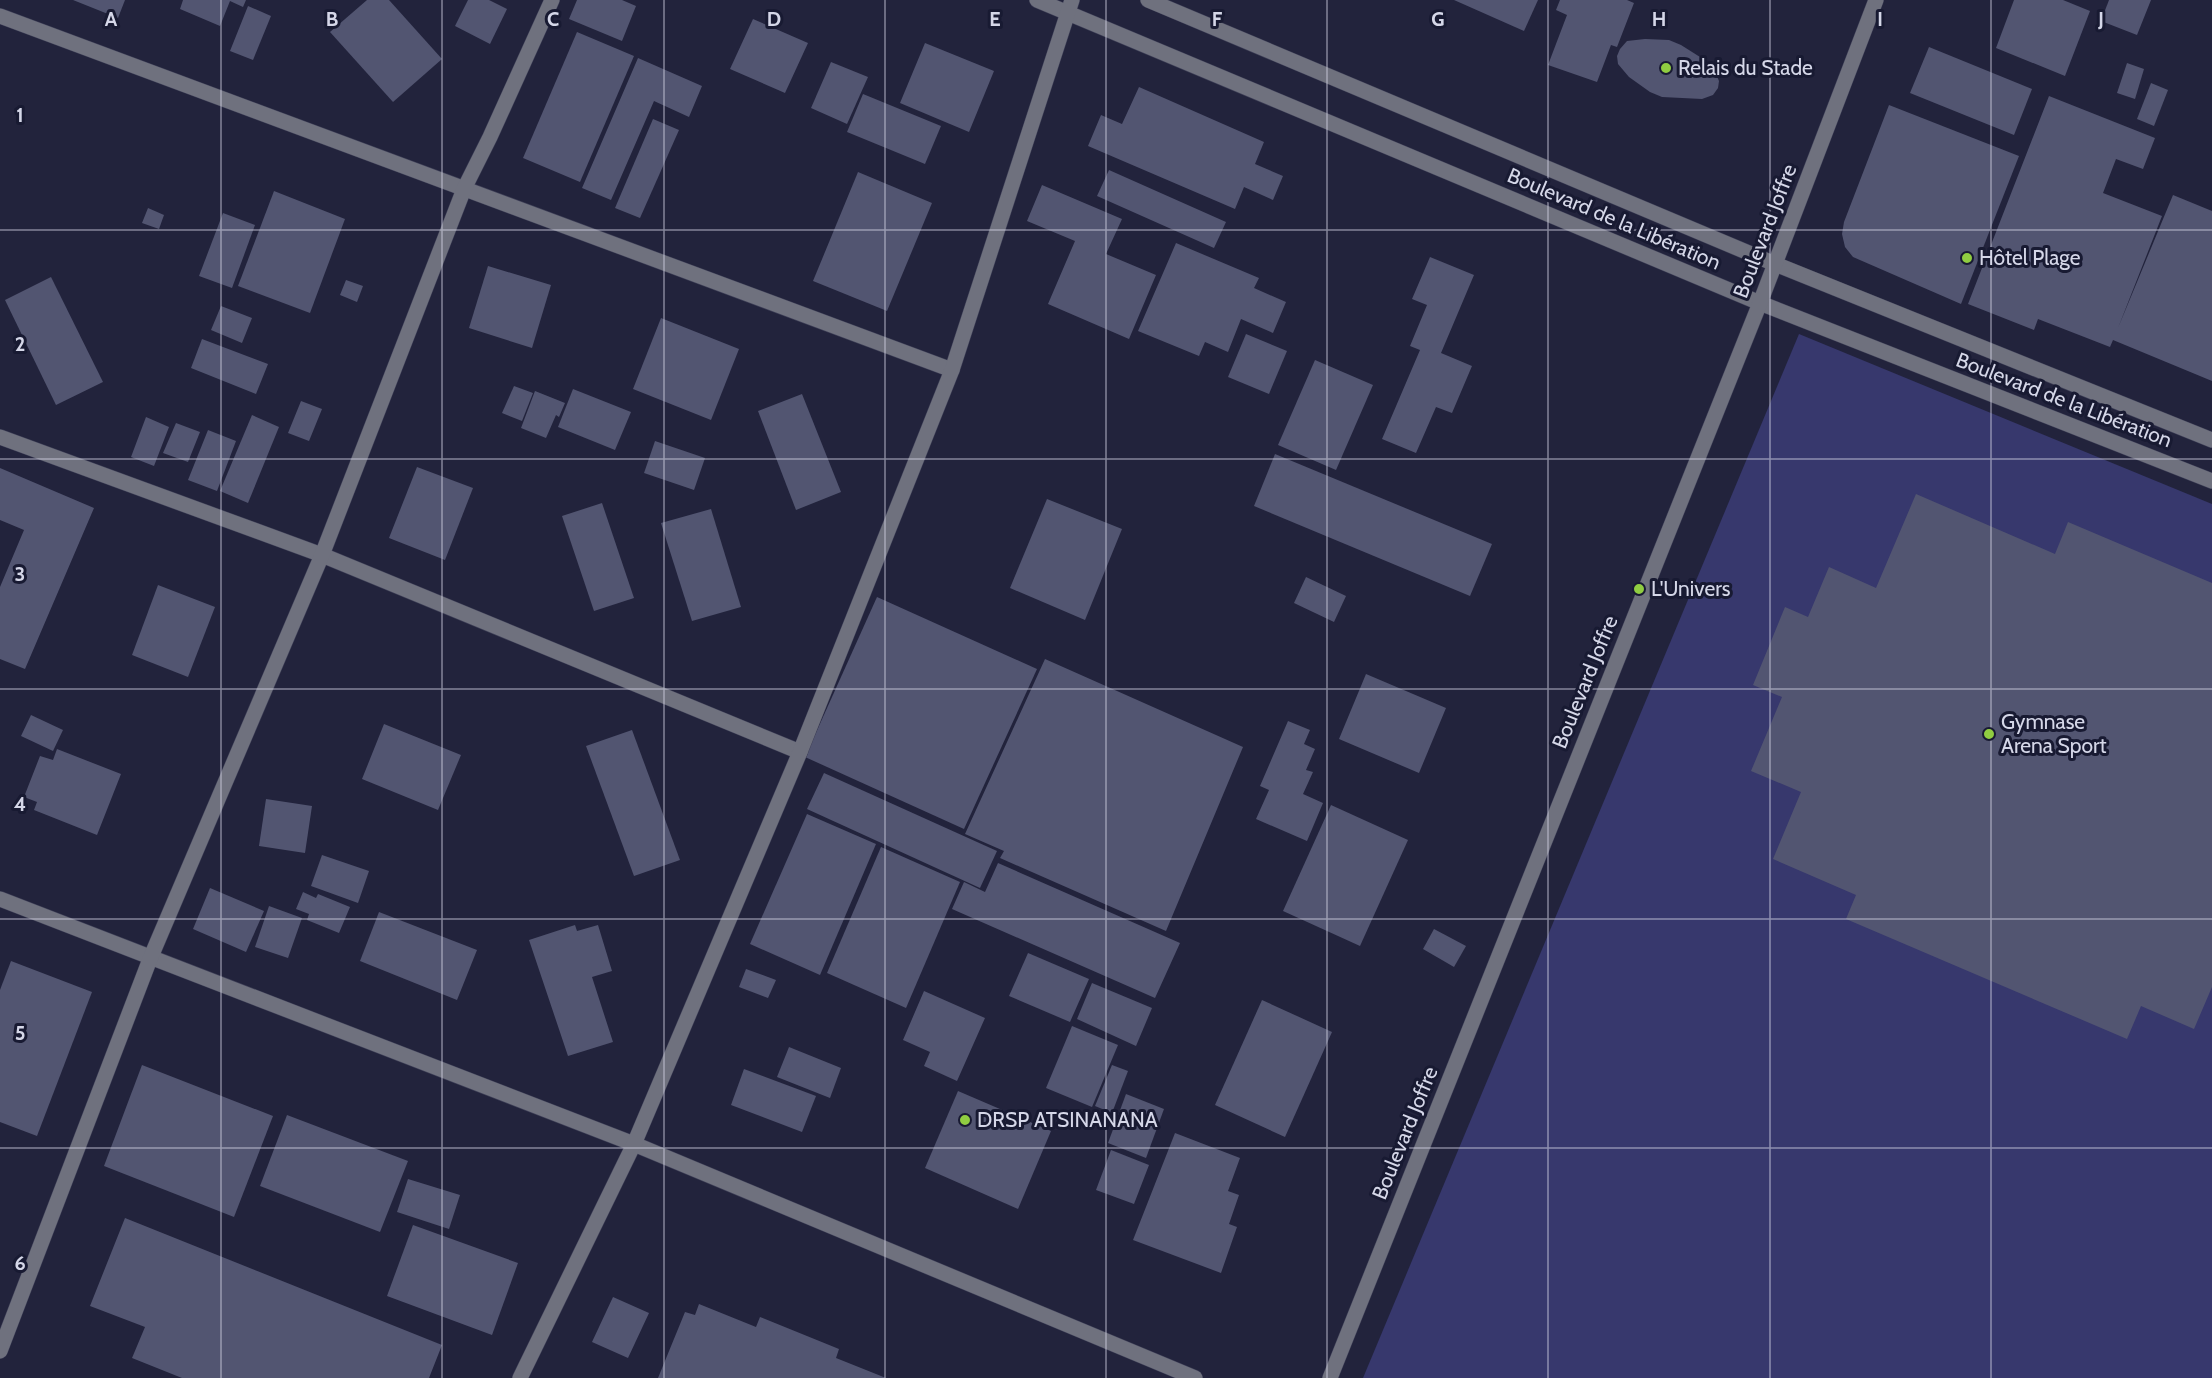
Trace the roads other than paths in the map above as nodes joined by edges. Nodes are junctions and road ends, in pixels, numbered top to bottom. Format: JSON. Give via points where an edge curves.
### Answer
{"nodes":[{"id":1,"x":552,"y":0,"type":"edge"},
{"id":2,"x":1037,"y":0,"type":"edge"},
{"id":3,"x":1148,"y":0,"type":"edge"},
{"id":4,"x":1876,"y":0,"type":"edge"},
{"id":5,"x":1069,"y":6,"type":"edge"},
{"id":6,"x":0,"y":16,"type":"edge"},
{"id":7,"x":464,"y":189,"type":"junction"},
{"id":8,"x":1775,"y":264,"type":"junction"},
{"id":9,"x":1760,"y":303,"type":"junction"},
{"id":10,"x":952,"y":370,"type":"junction"},
{"id":11,"x":0,"y":437,"type":"edge"},
{"id":12,"x":2212,"y":440,"type":"edge"},
{"id":13,"x":2212,"y":480,"type":"edge"},
{"id":14,"x":322,"y":555,"type":"junction"},
{"id":15,"x":800,"y":752,"type":"junction"},
{"id":16,"x":0,"y":899,"type":"edge"},
{"id":17,"x":150,"y":959,"type":"junction"},
{"id":18,"x":634,"y":1144,"type":"junction"},
{"id":19,"x":0,"y":1351,"type":"edge"},
{"id":20,"x":520,"y":1378,"type":"edge"},
{"id":21,"x":1195,"y":1378,"type":"edge"},
{"id":22,"x":1330,"y":1378,"type":"edge"}],
"edges":[{"from":1,"to":7,"type":"street"},
{"from":2,"to":5,"type":"street","name":"Boulevard de la Libération"},
{"from":3,"to":8,"type":"street","name":"Boulevard de la Libération"},
{"from":4,"to":8,"type":"street","name":"Boulevard Joffre"},
{"from":5,"to":9,"type":"street","name":"Boulevard de la Libération"},
{"from":5,"to":10,"type":"street"},
{"from":6,"to":7,"type":"street"},
{"from":7,"to":10,"type":"street"},
{"from":7,"to":14,"type":"street"},
{"from":8,"to":9,"type":"street","name":"Boulevard Joffre"},
{"from":8,"to":12,"type":"street","name":"Boulevard de la Libération"},
{"from":9,"to":13,"type":"street","name":"Boulevard de la Libération"},
{"from":9,"to":22,"type":"street","name":"Boulevard Joffre"},
{"from":10,"to":15,"type":"street"},
{"from":11,"to":14,"type":"street"},
{"from":14,"to":15,"type":"street"},
{"from":14,"to":17,"type":"street"},
{"from":15,"to":18,"type":"street"},
{"from":16,"to":17,"type":"street"},
{"from":17,"to":18,"type":"street"},
{"from":17,"to":19,"type":"street"},
{"from":18,"to":20,"type":"street"},
{"from":18,"to":21,"type":"street"}]}
